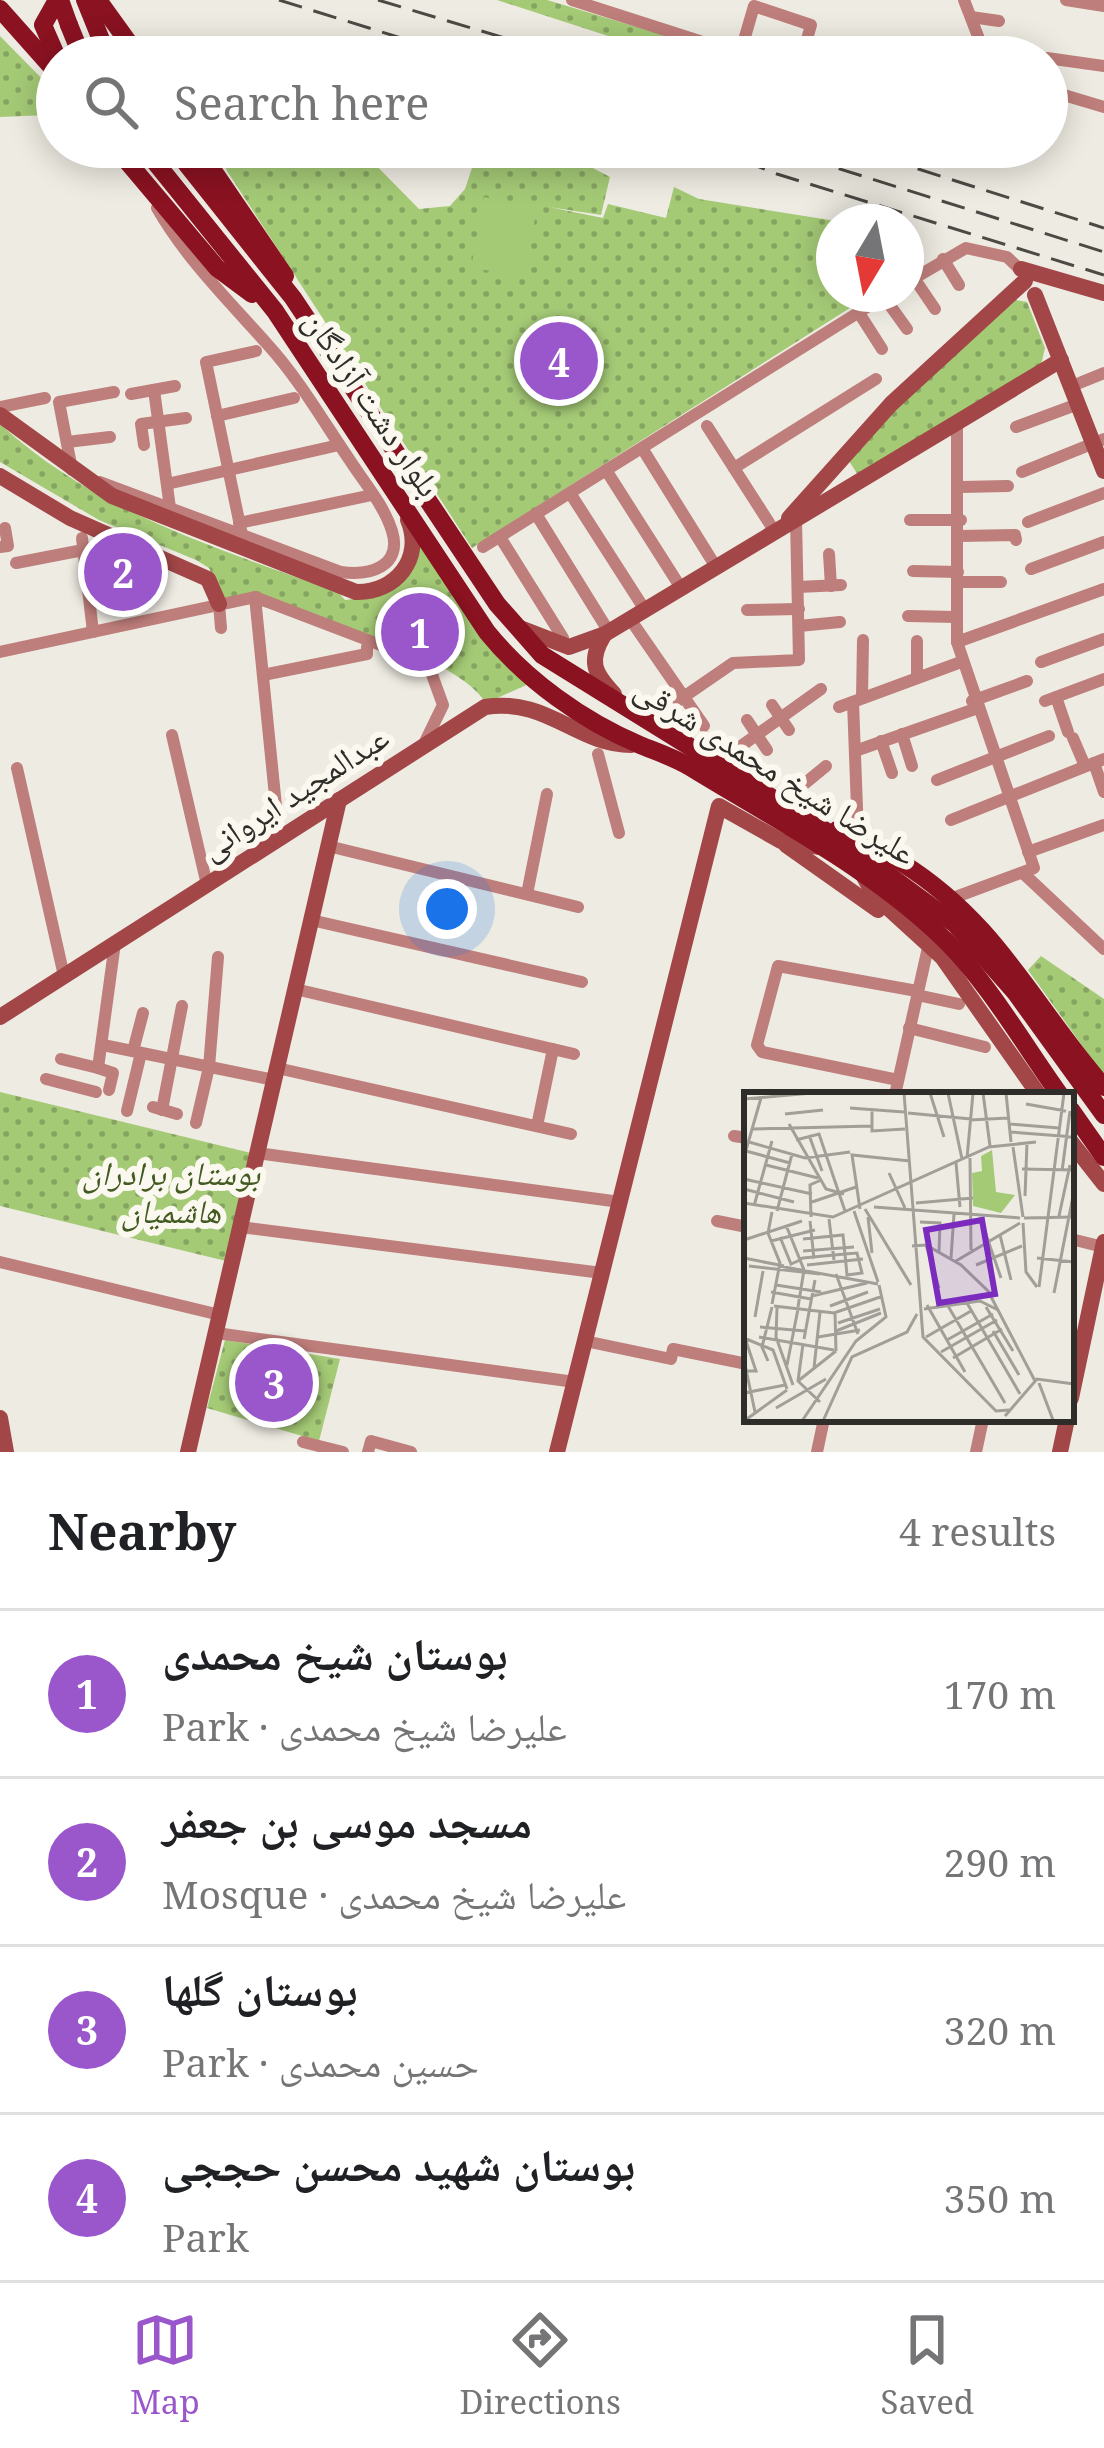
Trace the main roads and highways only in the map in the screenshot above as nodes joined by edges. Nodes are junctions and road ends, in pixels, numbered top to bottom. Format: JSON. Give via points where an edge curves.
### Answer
{"nodes":[{"id":1,"x":58,"y":0,"type":"edge"},
{"id":2,"x":91,"y":6,"type":"edge"},
{"id":3,"x":0,"y":10,"type":"edge"},
{"id":4,"x":48,"y":36,"type":"edge"},
{"id":5,"x":73,"y":36,"type":"edge"},
{"id":6,"x":100,"y":36,"type":"edge"},
{"id":7,"x":119,"y":36,"type":"edge"},
{"id":8,"x":36,"y":50,"type":"edge"},
{"id":9,"x":132,"y":168,"type":"edge"},
{"id":10,"x":160,"y":168,"type":"edge"},
{"id":11,"x":190,"y":168,"type":"edge"},
{"id":12,"x":212,"y":168,"type":"edge"},
{"id":13,"x":292,"y":298,"type":"junction"},
{"id":14,"x":275,"y":311,"type":"junction"},
{"id":15,"x":542,"y":655,"type":"joint"},
{"id":16,"x":550,"y":693,"type":"joint"},
{"id":17,"x":817,"y":825,"type":"junction"},
{"id":18,"x":941,"y":934,"type":"junction"},
{"id":19,"x":1104,"y":1086,"type":"edge"},
{"id":20,"x":1058,"y":1092,"type":"edge"},
{"id":21,"x":1074,"y":1114,"type":"edge"},
{"id":22,"x":1104,"y":1115,"type":"edge"},
{"id":23,"x":1104,"y":1157,"type":"edge"}],
"edges":[{"from":1,"to":4,"type":"main road","via":[[43,25]]},
{"from":1,"to":5,"type":"main road","bridge":true},
{"from":2,"to":6,"type":"main road"},
{"from":2,"to":7,"type":"main road"},
{"from":3,"to":8,"type":"main road"},
{"from":9,"to":14,"type":"main road","via":[[218,268]]},
{"from":10,"to":14,"type":"main road","name":"بلوار دشت آزادگان"},
{"from":11,"to":13,"type":"main road","name":"بلوار دشت آزادگان"},
{"from":12,"to":13,"type":"main road","via":[[281,264]]},
{"from":13,"to":15,"type":"main road","name":"بلوار دشت آزادگان"},
{"from":14,"to":16,"type":"main road","name":"بلوار دشت آزادگان","via":[[487,632]]},
{"from":15,"to":17,"type":"main road","name":"علیرضا شیخ محمدی شرقی"},
{"from":16,"to":18,"type":"main road","name":"علیرضا شیخ محمدی شرقی","via":[[820,847]]},
{"from":17,"to":18,"type":"main road","name":"علیرضا شیخ محمدی شرقی"},
{"from":17,"to":19,"type":"main road","via":[[858,835],[953,898],[1017,967]]},
{"from":18,"to":20,"type":"main road","name":"علیرضا شیخ محمدی شرقی"},
{"from":18,"to":22,"type":"main road","name":"علیرضا شیخ محمدی شرقی","via":[[1015,992]]},
{"from":21,"to":23,"type":"main road"}]}
